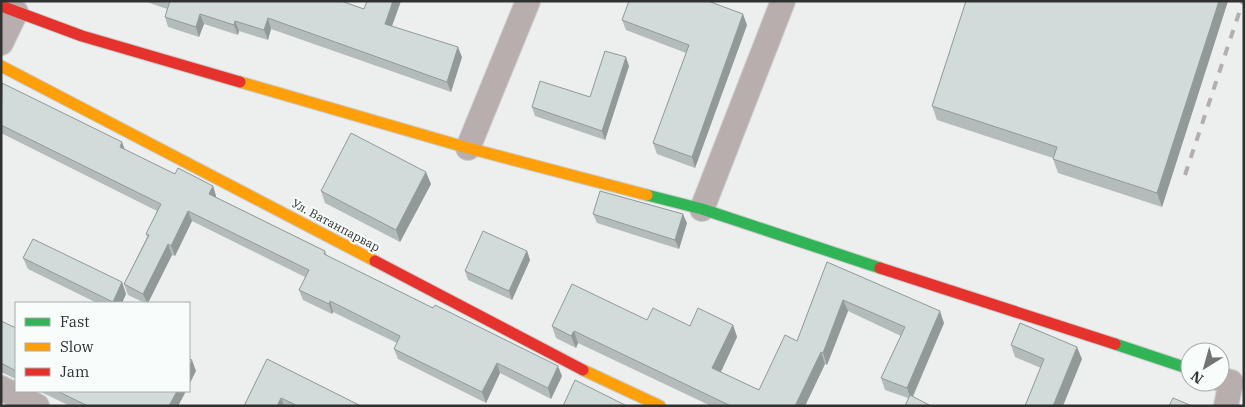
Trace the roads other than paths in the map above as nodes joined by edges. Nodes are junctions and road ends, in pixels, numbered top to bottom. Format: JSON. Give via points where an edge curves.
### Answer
{"nodes":[{"id":1,"x":528,"y":1,"type":"edge"},
{"id":2,"x":783,"y":1,"type":"edge"},
{"id":3,"x":9,"y":9,"type":"edge"},
{"id":4,"x":1,"y":43,"type":"edge"},
{"id":5,"x":1,"y":66,"type":"edge"},
{"id":6,"x":468,"y":148,"type":"junction"},
{"id":7,"x":702,"y":209,"type":"junction"},
{"id":8,"x":1180,"y":366,"type":"edge"},
{"id":9,"x":1,"y":388,"type":"edge"},
{"id":10,"x":1229,"y":392,"type":"edge"},
{"id":11,"x":37,"y":406,"type":"edge"},
{"id":12,"x":660,"y":406,"type":"edge"},
{"id":13,"x":1226,"y":406,"type":"edge"}],
"edges":[{"from":1,"to":6,"type":"street"},
{"from":2,"to":7,"type":"street"},
{"from":3,"to":4,"type":"street"},
{"from":3,"to":6,"type":"street","via":[[82,36]]},
{"from":5,"to":12,"type":"street","name":"Ул. Ватанпарвар"},
{"from":6,"to":7,"type":"street"},
{"from":7,"to":8,"type":"street"},
{"from":9,"to":11,"type":"street"},
{"from":10,"to":13,"type":"street"}]}
